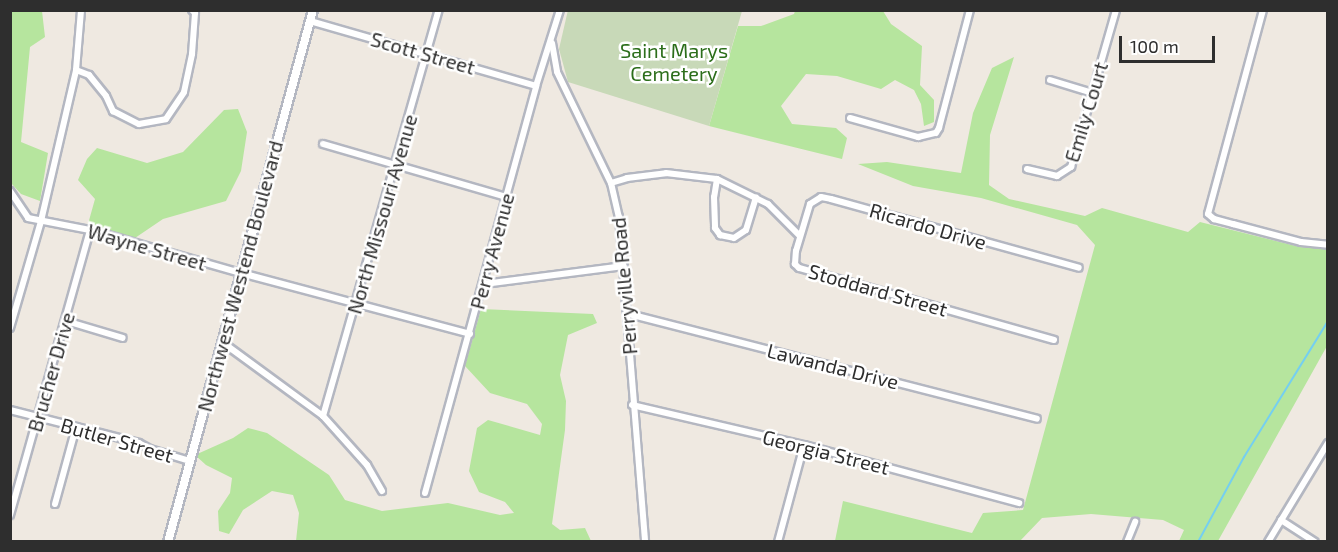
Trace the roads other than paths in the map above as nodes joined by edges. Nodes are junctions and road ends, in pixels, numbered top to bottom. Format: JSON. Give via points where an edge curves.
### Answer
{"nodes":[{"id":1,"x":81,"y":10,"type":"edge"},
{"id":2,"x":192,"y":10,"type":"edge"},
{"id":3,"x":313,"y":10,"type":"edge"},
{"id":4,"x":440,"y":10,"type":"edge"},
{"id":5,"x":560,"y":10,"type":"edge"},
{"id":6,"x":1116,"y":10,"type":"edge"},
{"id":7,"x":1263,"y":10,"type":"edge"},
{"id":8,"x":967,"y":11,"type":"edge"},
{"id":9,"x":310,"y":21,"type":"junction"},
{"id":10,"x":552,"y":43,"type":"junction"},
{"id":11,"x":428,"y":54,"type":"junction"},
{"id":12,"x":76,"y":70,"type":"junction"},
{"id":13,"x":1050,"y":81,"type":"dead end"},
{"id":14,"x":536,"y":86,"type":"junction"},
{"id":15,"x":1093,"y":93,"type":"junction"},
{"id":16,"x":850,"y":118,"type":"dead end"},
{"id":17,"x":323,"y":144,"type":"dead end"},
{"id":18,"x":396,"y":165,"type":"junction"},
{"id":19,"x":1027,"y":169,"type":"dead end"},
{"id":20,"x":717,"y":180,"type":"junction"},
{"id":21,"x":611,"y":183,"type":"junction"},
{"id":22,"x":10,"y":190,"type":"edge"},
{"id":23,"x":507,"y":197,"type":"junction"},
{"id":24,"x":756,"y":197,"type":"junction"},
{"id":25,"x":41,"y":221,"type":"junction"},
{"id":26,"x":90,"y":230,"type":"junction"},
{"id":27,"x":800,"y":236,"type":"junction"},
{"id":28,"x":1328,"y":245,"type":"edge"},
{"id":29,"x":624,"y":266,"type":"junction"},
{"id":30,"x":1079,"y":268,"type":"dead end"},
{"id":31,"x":241,"y":273,"type":"junction"},
{"id":32,"x":484,"y":284,"type":"junction"},
{"id":33,"x":357,"y":303,"type":"junction"},
{"id":34,"x":629,"y":314,"type":"junction"},
{"id":35,"x":66,"y":321,"type":"junction"},
{"id":36,"x":10,"y":328,"type":"edge"},
{"id":37,"x":470,"y":334,"type":"junction"},
{"id":38,"x":123,"y":338,"type":"dead end"},
{"id":39,"x":1054,"y":340,"type":"dead end"},
{"id":40,"x":222,"y":342,"type":"junction"},
{"id":41,"x":632,"y":405,"type":"junction"},
{"id":42,"x":10,"y":410,"type":"edge"},
{"id":43,"x":323,"y":416,"type":"junction"},
{"id":44,"x":38,"y":418,"type":"junction"},
{"id":45,"x":1037,"y":419,"type":"dead end"},
{"id":46,"x":76,"y":427,"type":"junction"},
{"id":47,"x":1328,"y":443,"type":"edge"},
{"id":48,"x":804,"y":445,"type":"junction"},
{"id":49,"x":190,"y":461,"type":"junction"},
{"id":50,"x":382,"y":492,"type":"dead end"},
{"id":51,"x":424,"y":493,"type":"dead end"},
{"id":52,"x":1019,"y":503,"type":"dead end"},
{"id":53,"x":56,"y":504,"type":"dead end"},
{"id":54,"x":10,"y":515,"type":"edge"},
{"id":55,"x":1281,"y":520,"type":"junction"},
{"id":56,"x":1135,"y":522,"type":"dead end"},
{"id":57,"x":168,"y":542,"type":"edge"},
{"id":58,"x":645,"y":542,"type":"edge"},
{"id":59,"x":778,"y":542,"type":"edge"},
{"id":60,"x":1128,"y":542,"type":"edge"},
{"id":61,"x":1268,"y":542,"type":"edge"},
{"id":62,"x":1315,"y":542,"type":"edge"}],
"edges":[{"from":1,"to":12,"type":"street"},
{"from":2,"to":12,"type":"street","via":[[192,54],[184,92],[166,119],[139,124],[113,111],[89,75]]},
{"from":3,"to":9,"type":"street","name":"Northwest Westend Boulevard"},
{"from":4,"to":11,"type":"street","name":"North Missouri Avenue"},
{"from":5,"to":10,"type":"street","name":"Perry Avenue"},
{"from":6,"to":15,"type":"street","name":"Emily Court"},
{"from":7,"to":28,"type":"street","via":[[1208,212],[1214,219],[1301,242]]},
{"from":8,"to":16,"type":"street","via":[[936,133],[918,137]]},
{"from":9,"to":11,"type":"street","name":"Scott Street"},
{"from":9,"to":31,"type":"street","name":"Northwest Westend Boulevard"},
{"from":10,"to":14,"type":"street","name":"Perry Avenue"},
{"from":10,"to":21,"type":"street","name":"Perryville Road","via":[[556,72]]},
{"from":11,"to":14,"type":"street","name":"Scott Street"},
{"from":11,"to":18,"type":"street","name":"North Missouri Avenue"},
{"from":12,"to":25,"type":"street"},
{"from":13,"to":15,"type":"street"},
{"from":14,"to":23,"type":"street","name":"Perry Avenue"},
{"from":15,"to":19,"type":"street","name":"Emily Court","via":[[1068,172],[1057,176]]},
{"from":17,"to":18,"type":"street"},
{"from":18,"to":23,"type":"street"},
{"from":18,"to":33,"type":"street","name":"North Missouri Avenue"},
{"from":20,"to":21,"type":"street","name":"Stoddard Street","via":[[666,173]]},
{"from":20,"to":24,"type":"street","name":"Stoddard Street"},
{"from":20,"to":24,"type":"street","via":[[715,228],[720,235],[734,238],[746,231]]},
{"from":21,"to":29,"type":"street","name":"Perryville Road"},
{"from":22,"to":25,"type":"street","name":"Wayne Street","via":[[28,218]]},
{"from":23,"to":32,"type":"street","name":"Perry Avenue"},
{"from":24,"to":27,"type":"street","name":"Stoddard Street","via":[[780,214]]},
{"from":25,"to":26,"type":"street","name":"Wayne Street"},
{"from":25,"to":36,"type":"street"},
{"from":26,"to":31,"type":"street","name":"Wayne Street"},
{"from":26,"to":35,"type":"street","name":"Brucher Drive"},
{"from":27,"to":30,"type":"street","name":"Ricardo Drive","via":[[810,204],[821,198]]},
{"from":27,"to":39,"type":"street","name":"Stoddard Street","via":[[795,259],[799,268]]},
{"from":29,"to":32,"type":"street"},
{"from":29,"to":34,"type":"street","name":"Perryville Road"},
{"from":31,"to":33,"type":"street","name":"Wayne Street"},
{"from":31,"to":40,"type":"street","name":"Northwest Westend Boulevard"},
{"from":32,"to":37,"type":"street","name":"Perry Avenue"},
{"from":33,"to":37,"type":"street","name":"Wayne Street"},
{"from":33,"to":43,"type":"street","name":"North Missouri Avenue"},
{"from":34,"to":41,"type":"street","name":"Perryville Road"},
{"from":34,"to":45,"type":"street","name":"Lawanda Drive"},
{"from":35,"to":38,"type":"street"},
{"from":35,"to":44,"type":"street","name":"Brucher Drive"},
{"from":37,"to":51,"type":"street","name":"Perry Avenue"},
{"from":40,"to":43,"type":"street"},
{"from":40,"to":49,"type":"street","name":"Northwest Westend Boulevard"},
{"from":41,"to":48,"type":"street","name":"Georgia Street"},
{"from":41,"to":58,"type":"street","name":"Perryville Road"},
{"from":42,"to":44,"type":"street","name":"Butler Street"},
{"from":43,"to":50,"type":"street","via":[[367,465]]},
{"from":44,"to":46,"type":"street","name":"Butler Street"},
{"from":44,"to":54,"type":"street","name":"Brucher Drive"},
{"from":46,"to":49,"type":"street","name":"Butler Street"},
{"from":46,"to":53,"type":"street"},
{"from":47,"to":55,"type":"street"},
{"from":48,"to":52,"type":"street","name":"Georgia Street"},
{"from":48,"to":59,"type":"street"},
{"from":49,"to":57,"type":"street","name":"Northwest Westend Boulevard"},
{"from":55,"to":61,"type":"street"},
{"from":55,"to":62,"type":"street"},
{"from":56,"to":60,"type":"street"}]}
